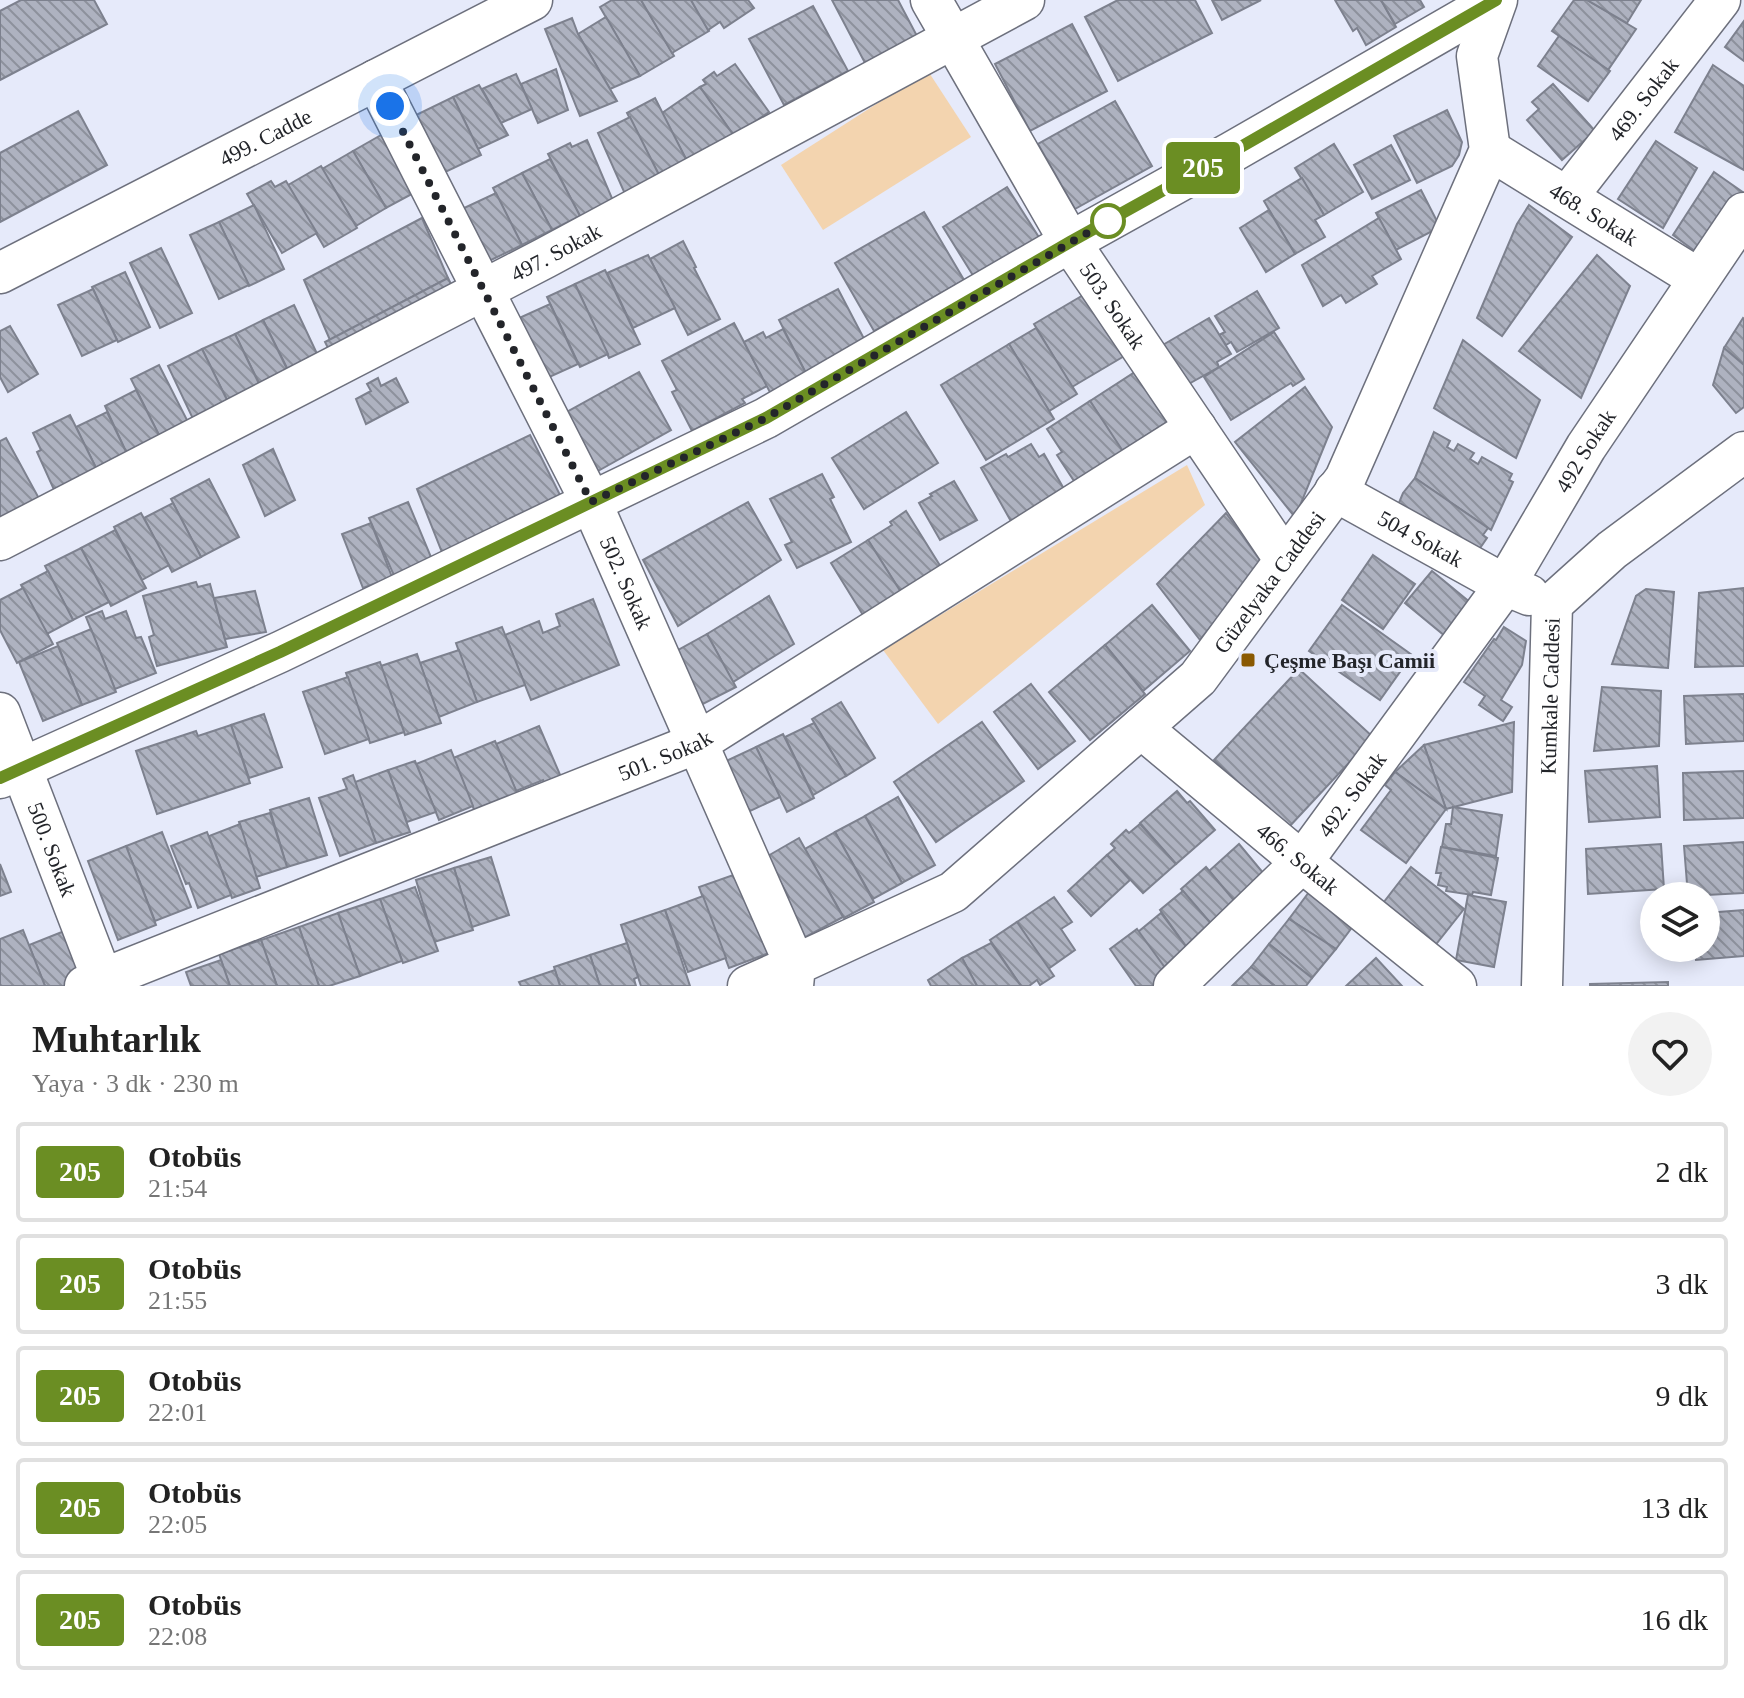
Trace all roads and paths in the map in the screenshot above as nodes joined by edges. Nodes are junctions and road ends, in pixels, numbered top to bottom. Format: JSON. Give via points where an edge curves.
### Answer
{"nodes":[{"id":1,"x":532,"y":0,"type":"edge"},
{"id":2,"x":931,"y":0,"type":"edge"},
{"id":3,"x":1024,"y":0,"type":"edge"},
{"id":4,"x":1497,"y":0,"type":"edge"},
{"id":5,"x":1720,"y":0,"type":"edge"},
{"id":6,"x":952,"y":39,"type":"junction"},
{"id":7,"x":376,"y":80,"type":"junction"},
{"id":8,"x":1490,"y":150,"type":"junction"},
{"id":9,"x":1567,"y":197,"type":"junction"},
{"id":10,"x":1744,"y":213,"type":"edge"},
{"id":11,"x":1070,"y":242,"type":"junction"},
{"id":12,"x":0,"y":273,"type":"edge"},
{"id":13,"x":1699,"y":279,"type":"junction"},
{"id":14,"x":482,"y":290,"type":"junction"},
{"id":15,"x":1196,"y":428,"type":"junction"},
{"id":16,"x":1744,"y":452,"type":"edge"},
{"id":17,"x":1335,"y":491,"type":"junction"},
{"id":18,"x":591,"y":502,"type":"junction"},
{"id":19,"x":0,"y":540,"type":"edge"},
{"id":20,"x":1285,"y":560,"type":"junction"},
{"id":21,"x":1505,"y":585,"type":"junction"},
{"id":22,"x":1552,"y":604,"type":"junction"},
{"id":23,"x":0,"y":713,"type":"edge"},
{"id":24,"x":1141,"y":728,"type":"junction"},
{"id":25,"x":697,"y":743,"type":"junction"},
{"id":26,"x":11,"y":773,"type":"edge"},
{"id":27,"x":1302,"y":862,"type":"junction"},
{"id":28,"x":794,"y":975,"type":"edge"},
{"id":29,"x":97,"y":984,"type":"edge"},
{"id":30,"x":748,"y":986,"type":"edge"},
{"id":31,"x":1174,"y":986,"type":"edge"},
{"id":32,"x":1455,"y":986,"type":"edge"},
{"id":33,"x":1542,"y":986,"type":"edge"}],
"edges":[{"from":1,"to":7,"type":"street","name":"499. Cadde"},
{"from":2,"to":6,"type":"street","name":"503. Sokak"},
{"from":3,"to":6,"type":"street","name":"497. Sokak"},
{"from":4,"to":8,"type":"street","via":[[1477,56]]},
{"from":4,"to":11,"type":"street"},
{"from":5,"to":9,"type":"street","name":"469. Sokak"},
{"from":6,"to":11,"type":"street","name":"503. Sokak"},
{"from":6,"to":14,"type":"street","name":"497. Sokak"},
{"from":7,"to":12,"type":"street","name":"499. Cadde"},
{"from":7,"to":14,"type":"street","name":"502. Sokak"},
{"from":8,"to":9,"type":"street","name":"468. Sokak"},
{"from":8,"to":17,"type":"street","name":"Güzelyaka Caddesi","via":[[1345,479]]},
{"from":9,"to":13,"type":"street","name":"468. Sokak"},
{"from":10,"to":13,"type":"street","name":"492 Sokak"},
{"from":11,"to":15,"type":"street","name":"503. Sokak"},
{"from":11,"to":18,"type":"street","via":[[766,418]]},
{"from":13,"to":21,"type":"street","name":"492 Sokak","via":[[1586,447]]},
{"from":14,"to":18,"type":"street","name":"502. Sokak"},
{"from":14,"to":19,"type":"street","name":"497. Sokak"},
{"from":15,"to":20,"type":"street","name":"503. Sokak"},
{"from":15,"to":25,"type":"street","name":"501. Sokak"},
{"from":16,"to":22,"type":"street","name":"Kumkale Caddesi","via":[[1612,550]]},
{"from":17,"to":20,"type":"street","name":"Güzelyaka Caddesi"},
{"from":17,"to":21,"type":"street","name":"504 Sokak"},
{"from":18,"to":25,"type":"street","name":"502. Sokak"},
{"from":18,"to":26,"type":"street","via":[[280,652]]},
{"from":20,"to":24,"type":"street","name":"Güzelyaka Caddesi","via":[[1198,678]]},
{"from":21,"to":22,"type":"street"},
{"from":21,"to":27,"type":"street","name":"492. Sokak"},
{"from":22,"to":33,"type":"street","name":"Kumkale Caddesi"},
{"from":23,"to":26,"type":"street","name":"500. Sokak"},
{"from":24,"to":27,"type":"street","name":"466. Sokak"},
{"from":24,"to":28,"type":"street","name":"Güzelyaka Caddesi","via":[[953,892]]},
{"from":25,"to":28,"type":"street","name":"502. Sokak"},
{"from":25,"to":29,"type":"street","name":"501. Sokak"},
{"from":26,"to":29,"type":"street","name":"500. Sokak"},
{"from":27,"to":31,"type":"street","name":"492. Sokak"},
{"from":27,"to":32,"type":"street","name":"466. Sokak"},
{"from":28,"to":30,"type":"street","name":"Güzelyaka Caddesi"}]}
